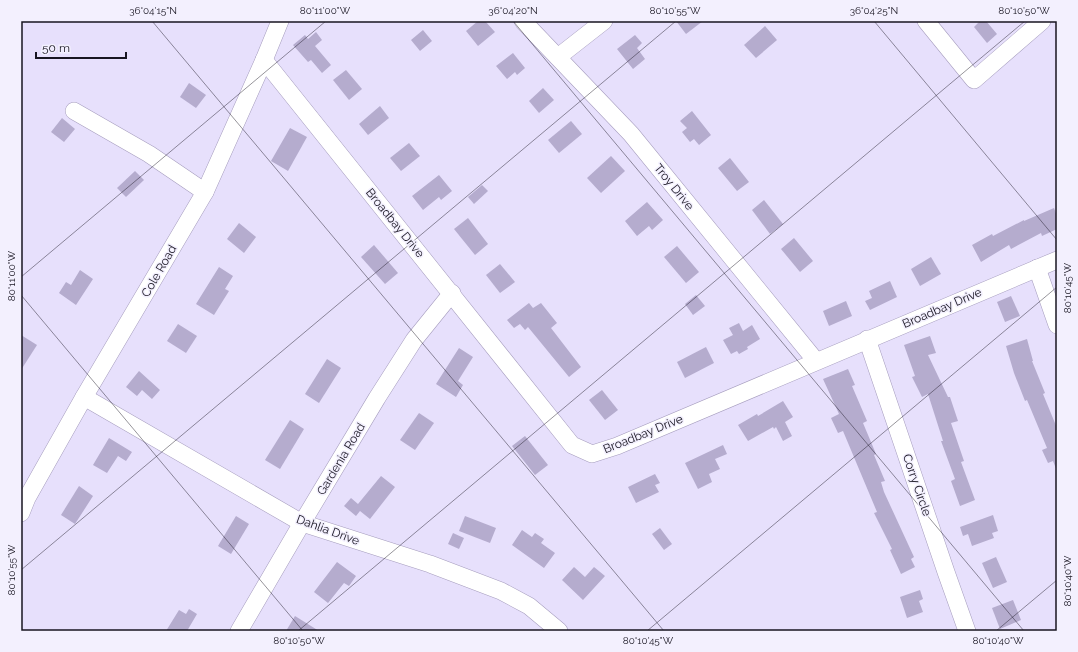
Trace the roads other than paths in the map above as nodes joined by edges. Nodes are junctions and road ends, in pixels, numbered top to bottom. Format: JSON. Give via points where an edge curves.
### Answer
{"nodes":[{"id":1,"x":280,"y":21,"type":"edge"},
{"id":2,"x":523,"y":21,"type":"edge"},
{"id":3,"x":604,"y":21,"type":"edge"},
{"id":4,"x":926,"y":21,"type":"edge"},
{"id":5,"x":1042,"y":21,"type":"edge"},
{"id":6,"x":558,"y":57,"type":"junction"},
{"id":7,"x":264,"y":60,"type":"junction"},
{"id":8,"x":74,"y":111,"type":"dead end"},
{"id":9,"x":205,"y":192,"type":"junction"},
{"id":10,"x":1057,"y":260,"type":"edge"},
{"id":11,"x":1037,"y":268,"type":"junction"},
{"id":12,"x":452,"y":293,"type":"junction"},
{"id":13,"x":1057,"y":325,"type":"edge"},
{"id":14,"x":867,"y":339,"type":"junction"},
{"id":15,"x":816,"y":361,"type":"junction"},
{"id":16,"x":84,"y":397,"type":"junction"},
{"id":17,"x":21,"y":513,"type":"edge"},
{"id":18,"x":302,"y":523,"type":"junction"},
{"id":19,"x":239,"y":631,"type":"edge"},
{"id":20,"x":559,"y":631,"type":"edge"},
{"id":21,"x":968,"y":631,"type":"edge"}],
"edges":[{"from":1,"to":7,"type":"street","name":"Cole Road"},
{"from":2,"to":6,"type":"street","name":"Troy Drive"},
{"from":3,"to":6,"type":"street"},
{"from":4,"to":5,"type":"street","via":[[974,80]]},
{"from":6,"to":15,"type":"street","name":"Troy Drive","via":[[630,134]]},
{"from":7,"to":9,"type":"street","name":"Cole Road"},
{"from":7,"to":12,"type":"street","name":"Broadbay Drive"},
{"from":8,"to":9,"type":"street","via":[[149,154]]},
{"from":9,"to":16,"type":"street","name":"Cole Road"},
{"from":10,"to":11,"type":"street","name":"Broadbay Drive"},
{"from":11,"to":13,"type":"street"},
{"from":11,"to":14,"type":"street","name":"Broadbay Drive"},
{"from":12,"to":15,"type":"street","name":"Broadbay Drive","via":[[572,445],[592,454],[617,446]]},
{"from":12,"to":18,"type":"street","name":"Gardenia Road","via":[[414,340]]},
{"from":14,"to":15,"type":"street","name":"Broadbay Drive"},
{"from":14,"to":21,"type":"street","name":"Corry Circle"},
{"from":16,"to":17,"type":"street","name":"Cole Road"},
{"from":16,"to":18,"type":"street","name":"Dahlia Drive"},
{"from":18,"to":19,"type":"street","name":"Gardenia Road"},
{"from":18,"to":20,"type":"street","name":"Dahlia Drive","via":[[430,564],[501,591],[529,606]]}]}
